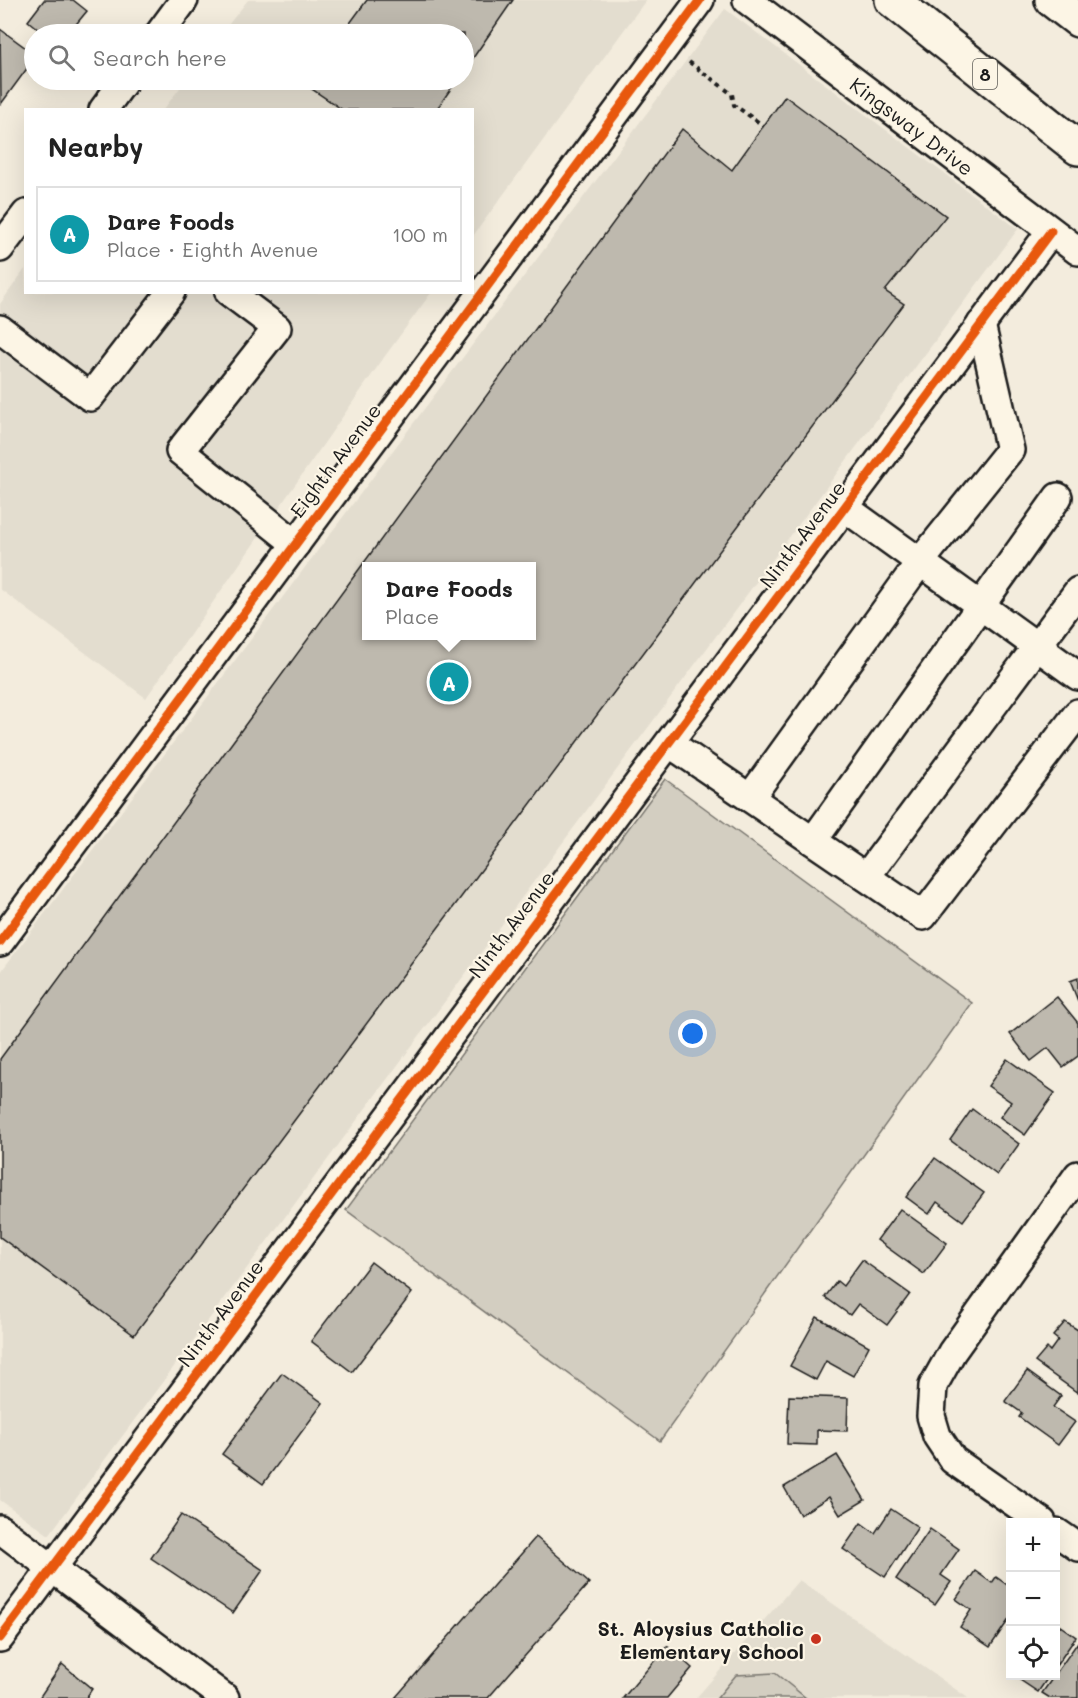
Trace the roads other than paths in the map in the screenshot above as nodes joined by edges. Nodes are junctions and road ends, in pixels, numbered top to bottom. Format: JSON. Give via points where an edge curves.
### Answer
{"nodes":[{"id":1,"x":184,"y":0,"type":"edge"},
{"id":2,"x":700,"y":0,"type":"edge"},
{"id":3,"x":747,"y":0,"type":"edge"},
{"id":4,"x":892,"y":0,"type":"edge"},
{"id":5,"x":1052,"y":0,"type":"edge"},
{"id":6,"x":1078,"y":20,"type":"edge"},
{"id":7,"x":166,"y":24,"type":"edge"},
{"id":8,"x":118,"y":90,"type":"edge"},
{"id":9,"x":104,"y":108,"type":"edge"},
{"id":10,"x":1078,"y":148,"type":"edge"},
{"id":11,"x":24,"y":217,"type":"edge"},
{"id":12,"x":1050,"y":231,"type":"junction"},
{"id":13,"x":0,"y":248,"type":"edge"},
{"id":14,"x":1078,"y":251,"type":"edge"},
{"id":15,"x":169,"y":294,"type":"edge"},
{"id":16,"x":232,"y":294,"type":"edge"},
{"id":17,"x":981,"y":324,"type":"junction"},
{"id":18,"x":0,"y":329,"type":"edge"},
{"id":19,"x":1058,"y":497,"type":"dead end"},
{"id":20,"x":844,"y":507,"type":"junction"},
{"id":21,"x":296,"y":544,"type":"junction"},
{"id":22,"x":921,"y":562,"type":"junction"},
{"id":23,"x":1078,"y":591,"type":"edge"},
{"id":24,"x":981,"y":606,"type":"junction"},
{"id":25,"x":1037,"y":646,"type":"junction"},
{"id":26,"x":1078,"y":676,"type":"edge"},
{"id":27,"x":1078,"y":713,"type":"edge"},
{"id":28,"x":669,"y":742,"type":"junction"},
{"id":29,"x":750,"y":798,"type":"junction"},
{"id":30,"x":813,"y":842,"type":"junction"},
{"id":31,"x":866,"y":877,"type":"junction"},
{"id":32,"x":0,"y":942,"type":"edge"},
{"id":33,"x":1078,"y":1174,"type":"edge"},
{"id":34,"x":1036,"y":1518,"type":"edge"},
{"id":35,"x":0,"y":1529,"type":"edge"},
{"id":36,"x":1060,"y":1535,"type":"edge"},
{"id":37,"x":1078,"y":1547,"type":"edge"},
{"id":38,"x":52,"y":1568,"type":"junction"},
{"id":39,"x":0,"y":1638,"type":"edge"},
{"id":40,"x":225,"y":1698,"type":"edge"}],
"edges":[{"from":1,"to":7,"type":"street"},
{"from":2,"to":21,"type":"street","name":"Eighth Avenue"},
{"from":3,"to":12,"type":"street","name":"Kingsway Drive"},
{"from":4,"to":10,"type":"highway","number":"8"},
{"from":5,"to":6,"type":"highway"},
{"from":8,"to":9,"type":"street"},
{"from":11,"to":13,"type":"street"},
{"from":12,"to":14,"type":"street","name":"Kingsway Drive"},
{"from":12,"to":17,"type":"street","name":"Ninth Avenue"},
{"from":15,"to":18,"type":"street","via":[[90,397]]},
{"from":16,"to":21,"type":"street","via":[[277,328],[180,451]]},
{"from":17,"to":20,"type":"street","name":"Ninth Avenue"},
{"from":17,"to":22,"type":"street","via":[[1011,450]]},
{"from":19,"to":24,"type":"street"},
{"from":20,"to":22,"type":"street"},
{"from":20,"to":28,"type":"street","name":"Ninth Avenue"},
{"from":21,"to":32,"type":"street","name":"Eighth Avenue"},
{"from":22,"to":24,"type":"street"},
{"from":22,"to":29,"type":"street"},
{"from":23,"to":25,"type":"street"},
{"from":24,"to":25,"type":"street"},
{"from":24,"to":30,"type":"street"},
{"from":25,"to":26,"type":"street"},
{"from":25,"to":31,"type":"street"},
{"from":27,"to":31,"type":"street","via":[[923,916]]},
{"from":28,"to":29,"type":"street"},
{"from":28,"to":38,"type":"street","name":"Ninth Avenue"},
{"from":29,"to":30,"type":"street"},
{"from":30,"to":31,"type":"street"},
{"from":33,"to":34,"type":"street","via":[[952,1352],[933,1386],[931,1416],[937,1436],[953,1460]]},
{"from":35,"to":38,"type":"street"},
{"from":36,"to":37,"type":"street"},
{"from":38,"to":39,"type":"street","name":"Ninth Avenue"},
{"from":38,"to":40,"type":"street"}]}
